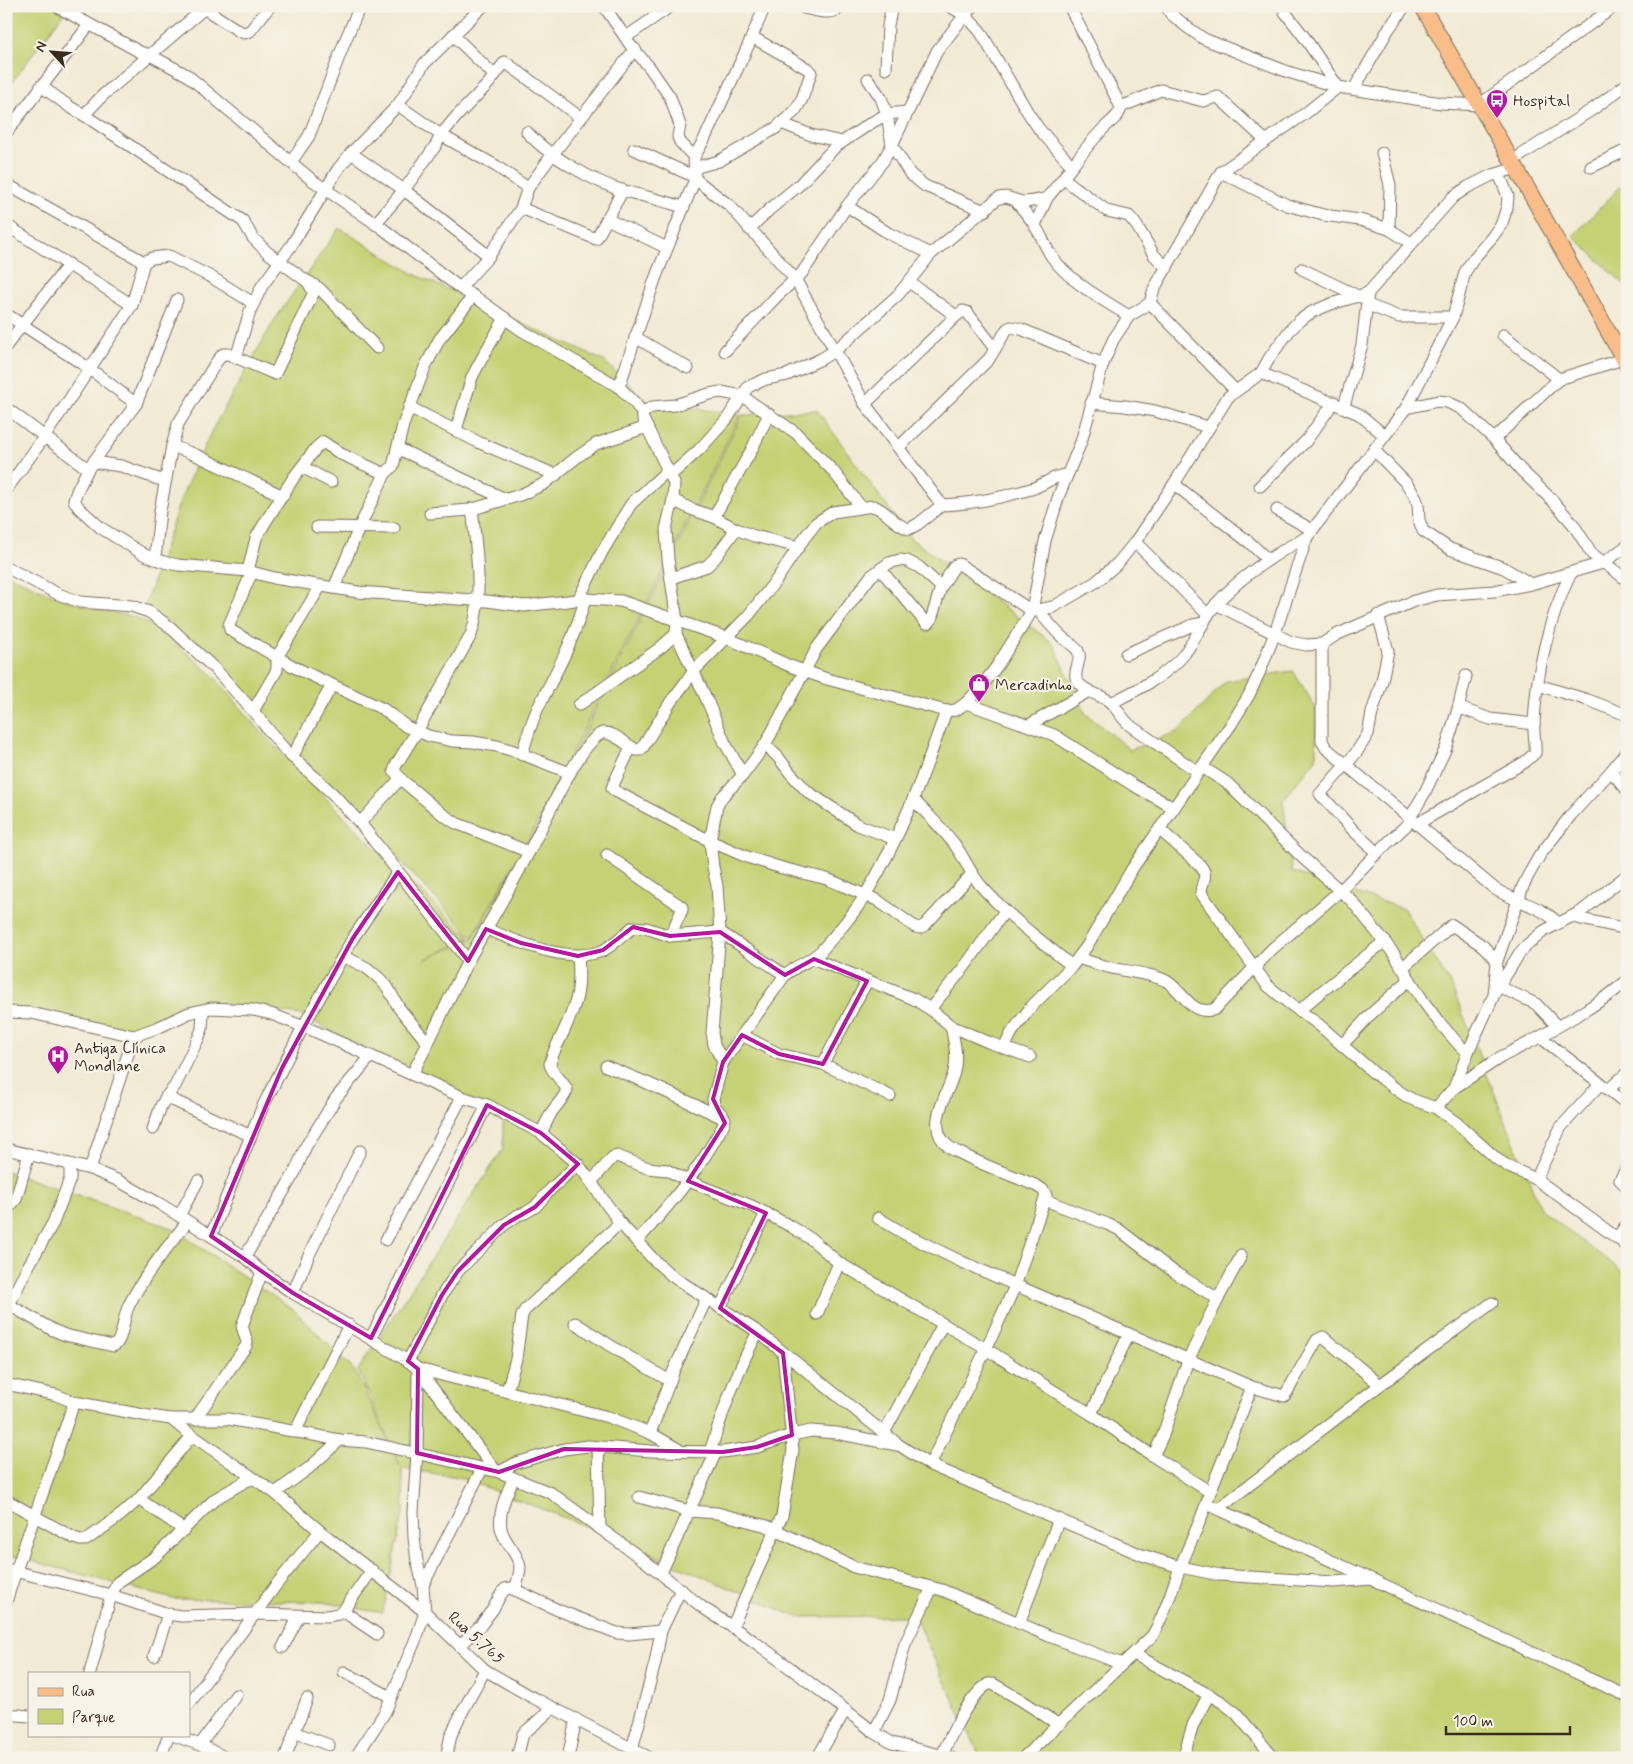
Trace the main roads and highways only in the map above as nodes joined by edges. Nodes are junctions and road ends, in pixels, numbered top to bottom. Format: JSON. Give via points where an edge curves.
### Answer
{"nodes":[{"id":1,"x":1422,"y":6,"type":"edge"},
{"id":2,"x":1625,"y":362,"type":"edge"}],
"edges":[{"from":1,"to":2,"type":"main road"}]}
